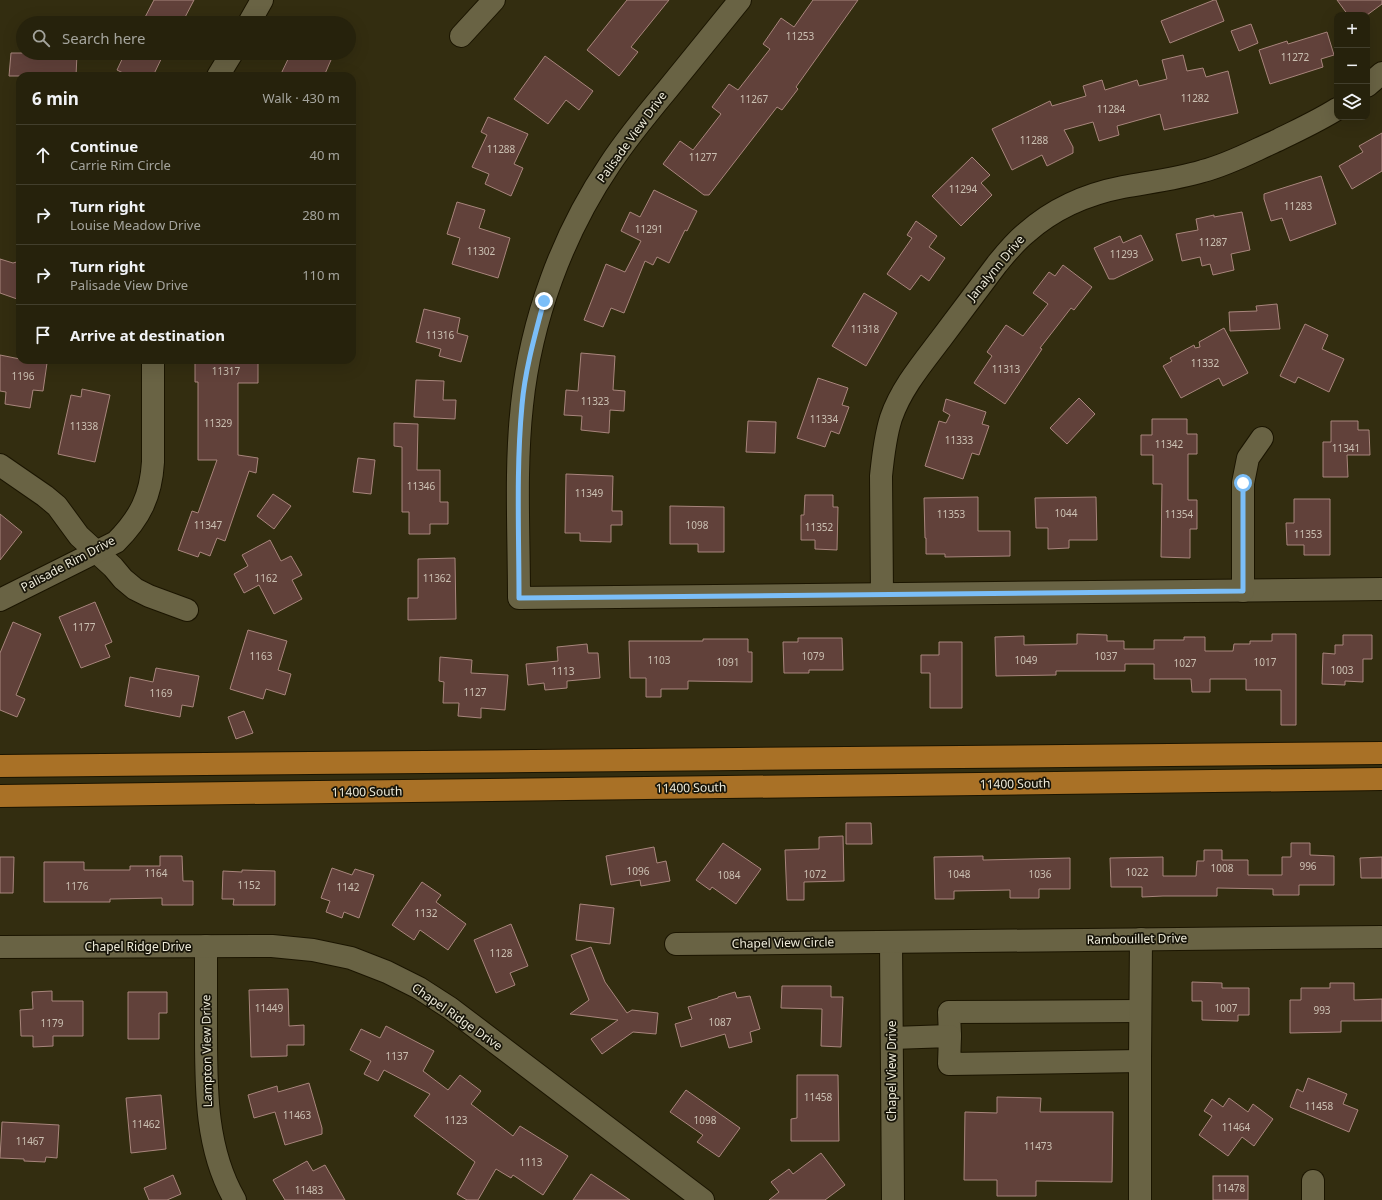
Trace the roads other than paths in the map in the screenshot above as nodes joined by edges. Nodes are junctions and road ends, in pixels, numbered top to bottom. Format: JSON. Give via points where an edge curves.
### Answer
{"nodes":[{"id":1,"x":262,"y":0,"type":"edge"},
{"id":2,"x":494,"y":0,"type":"edge"},
{"id":3,"x":740,"y":0,"type":"edge"},
{"id":4,"x":253,"y":16,"type":"edge"},
{"id":5,"x":461,"y":36,"type":"dead end"},
{"id":6,"x":228,"y":60,"type":"edge"},
{"id":7,"x":220,"y":72,"type":"edge"},
{"id":8,"x":1382,"y":73,"type":"edge"},
{"id":9,"x":1369,"y":84,"type":"edge"},
{"id":10,"x":1334,"y":111,"type":"edge"},
{"id":11,"x":153,"y":364,"type":"edge"},
{"id":12,"x":1262,"y":438,"type":"dead end"},
{"id":13,"x":0,"y":465,"type":"edge"},
{"id":14,"x":96,"y":552,"type":"junction"},
{"id":15,"x":1382,"y":590,"type":"edge"},
{"id":16,"x":1243,"y":591,"type":"junction"},
{"id":17,"x":882,"y":594,"type":"junction"},
{"id":18,"x":0,"y":600,"type":"edge"},
{"id":19,"x":187,"y":610,"type":"dead end"},
{"id":20,"x":1382,"y":753,"type":"edge"},
{"id":21,"x":0,"y":766,"type":"edge"},
{"id":22,"x":1382,"y":779,"type":"edge"},
{"id":23,"x":0,"y":796,"type":"edge"},
{"id":24,"x":1382,"y":937,"type":"edge"},
{"id":25,"x":1141,"y":939,"type":"junction"},
{"id":26,"x":891,"y":942,"type":"junction"},
{"id":27,"x":676,"y":944,"type":"dead end"},
{"id":28,"x":206,"y":946,"type":"junction"},
{"id":29,"x":0,"y":947,"type":"edge"},
{"id":30,"x":1140,"y":1011,"type":"junction"},
{"id":31,"x":950,"y":1036,"type":"junction"},
{"id":32,"x":892,"y":1038,"type":"junction"},
{"id":33,"x":1140,"y":1061,"type":"junction"},
{"id":34,"x":698,"y":1198,"type":"edge"},
{"id":35,"x":235,"y":1200,"type":"edge"},
{"id":36,"x":893,"y":1200,"type":"edge"},
{"id":37,"x":1140,"y":1200,"type":"edge"}],
"edges":[{"from":1,"to":4,"type":"street"},
{"from":2,"to":5,"type":"street"},
{"from":3,"to":17,"type":"street","name":"Palisade View Drive","via":[[637,126],[610,164],[584,207],[562,253],[544,301],[530,352],[522,405],[519,459],[519,598]]},
{"from":6,"to":7,"type":"street"},
{"from":8,"to":9,"type":"street"},
{"from":10,"to":17,"type":"street","name":"Janalynn Drive","via":[[1229,163],[1179,178],[1122,187],[1075,201],[1025,233],[1010,249],[920,367],[891,418],[881,476]]},
{"from":11,"to":14,"type":"street","name":"Palisade Rim Drive","via":[[153,462],[148,494],[127,531],[116,542]]},
{"from":12,"to":16,"type":"street","via":[[1248,458],[1243,483]]},
{"from":13,"to":14,"type":"street","via":[[57,506],[79,536]]},
{"from":14,"to":18,"type":"street","name":"Palisade Rim Drive"},
{"from":14,"to":19,"type":"street","via":[[135,589]]},
{"from":15,"to":16,"type":"street"},
{"from":16,"to":17,"type":"street"},
{"from":20,"to":21,"type":"main road"},
{"from":22,"to":23,"type":"main road","name":"11400 South"},
{"from":24,"to":25,"type":"street","name":"Rambouillet Drive"},
{"from":25,"to":26,"type":"street","name":"Rambouillet Drive"},
{"from":25,"to":30,"type":"street"},
{"from":26,"to":27,"type":"street","name":"Chapel View Circle"},
{"from":26,"to":32,"type":"street","name":"Chapel View Drive"},
{"from":28,"to":29,"type":"street","name":"Chapel Ridge Drive"},
{"from":28,"to":34,"type":"street","name":"Chapel Ridge Drive","via":[[272,946],[313,950],[351,958],[419,988],[450,1008]]},
{"from":28,"to":35,"type":"street","name":"Lampton View Drive","via":[[206,1061],[209,1117],[222,1172]]},
{"from":30,"to":31,"type":"street","via":[[949,1012]]},
{"from":30,"to":33,"type":"street"},
{"from":31,"to":32,"type":"street"},
{"from":31,"to":33,"type":"street","via":[[949,1064]]},
{"from":32,"to":36,"type":"street","name":"Chapel View Drive"},
{"from":33,"to":37,"type":"street"}]}
